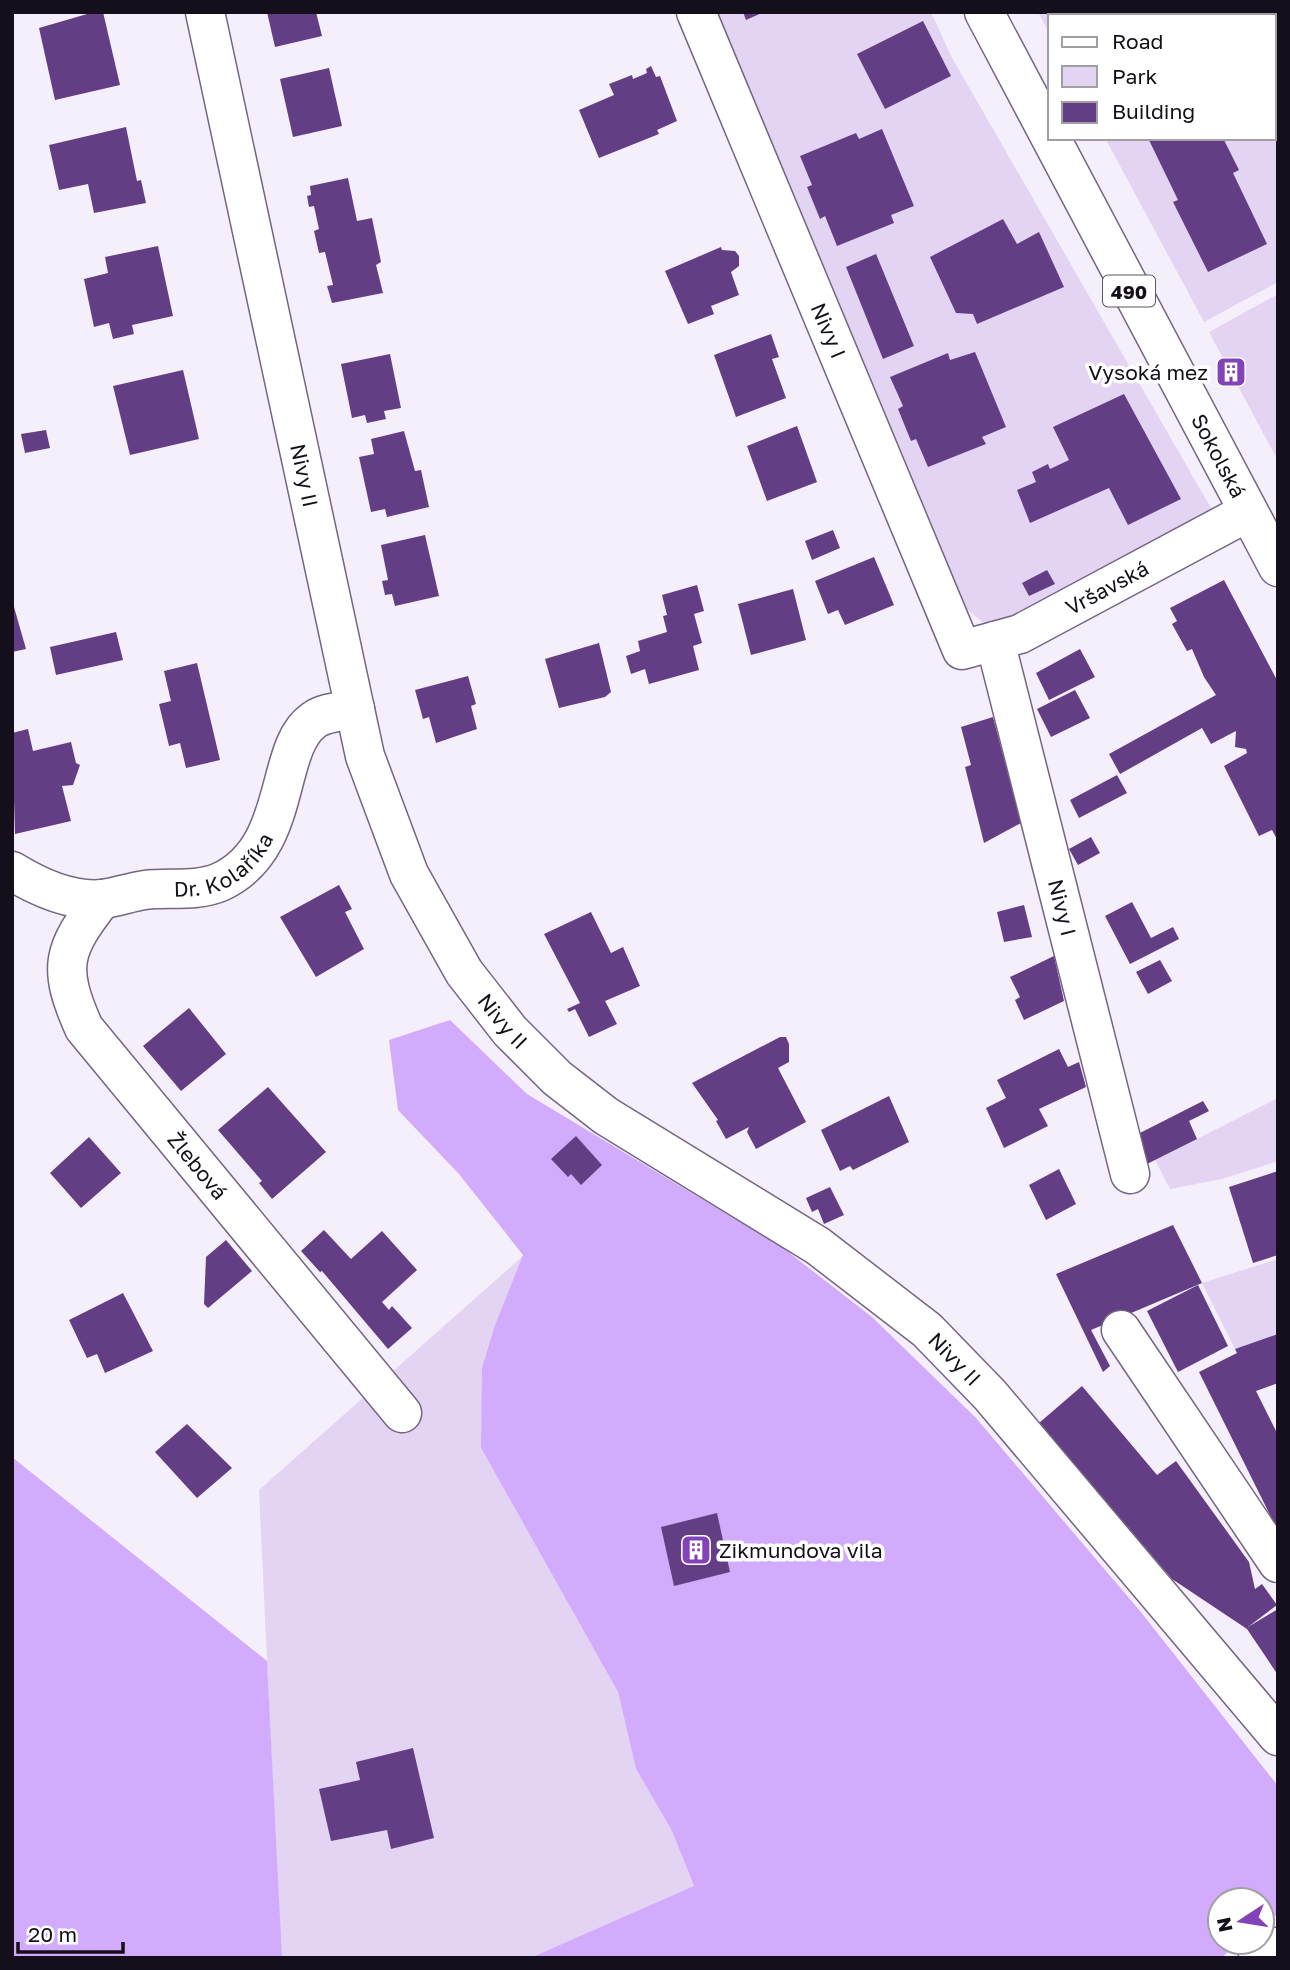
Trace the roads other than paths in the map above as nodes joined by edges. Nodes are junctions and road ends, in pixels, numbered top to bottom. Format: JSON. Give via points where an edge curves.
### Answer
{"nodes":[{"id":1,"x":205,"y":12,"type":"edge"},
{"id":2,"x":696,"y":12,"type":"edge"},
{"id":3,"x":984,"y":12,"type":"edge"},
{"id":4,"x":1048,"y":133,"type":"edge"},
{"id":5,"x":1052,"y":140,"type":"edge"},
{"id":6,"x":1248,"y":512,"type":"junction"},
{"id":7,"x":1278,"y":567,"type":"edge"},
{"id":8,"x":978,"y":645,"type":"junction"},
{"id":9,"x":355,"y":709,"type":"junction"},
{"id":10,"x":12,"y":871,"type":"edge"},
{"id":11,"x":102,"y":899,"type":"junction"},
{"id":12,"x":1130,"y":1174,"type":"dead end"},
{"id":13,"x":1121,"y":1330,"type":"dead end"},
{"id":14,"x":402,"y":1413,"type":"dead end"},
{"id":15,"x":1278,"y":1563,"type":"edge"},
{"id":16,"x":1278,"y":1736,"type":"edge"},
{"id":17,"x":1278,"y":1947,"type":"edge"},
{"id":18,"x":1258,"y":1958,"type":"edge"}],
"edges":[{"from":1,"to":9,"type":"street","name":"Nivy II"},
{"from":2,"to":8,"type":"street","name":"Nivy I"},
{"from":3,"to":4,"type":"street","name":"Sokolská","number":"490"},
{"from":5,"to":6,"type":"street","name":"Sokolská","number":"490"},
{"from":6,"to":7,"type":"street","name":"Sokolská","number":"490"},
{"from":6,"to":8,"type":"street","name":"Vršavská","via":[[1020,634]]},
{"from":8,"to":12,"type":"street","name":"Nivy I"},
{"from":9,"to":11,"type":"street","name":"Dr. Kolaříka","via":[[322,716],[305,728],[270,829],[231,875],[210,885],[144,890]]},
{"from":9,"to":16,"type":"street","name":"Nivy II","via":[[365,756],[409,874],[464,972],[510,1031],[557,1078],[606,1116],[818,1246],[927,1330],[990,1395]]},
{"from":10,"to":11,"type":"street","name":"Dr. Kolaříka","via":[[44,888]]},
{"from":11,"to":14,"type":"street","name":"Žlebová","via":[[75,934],[69,953],[67,977],[84,1027]]},
{"from":13,"to":15,"type":"street"},
{"from":17,"to":18,"type":"street"}]}
